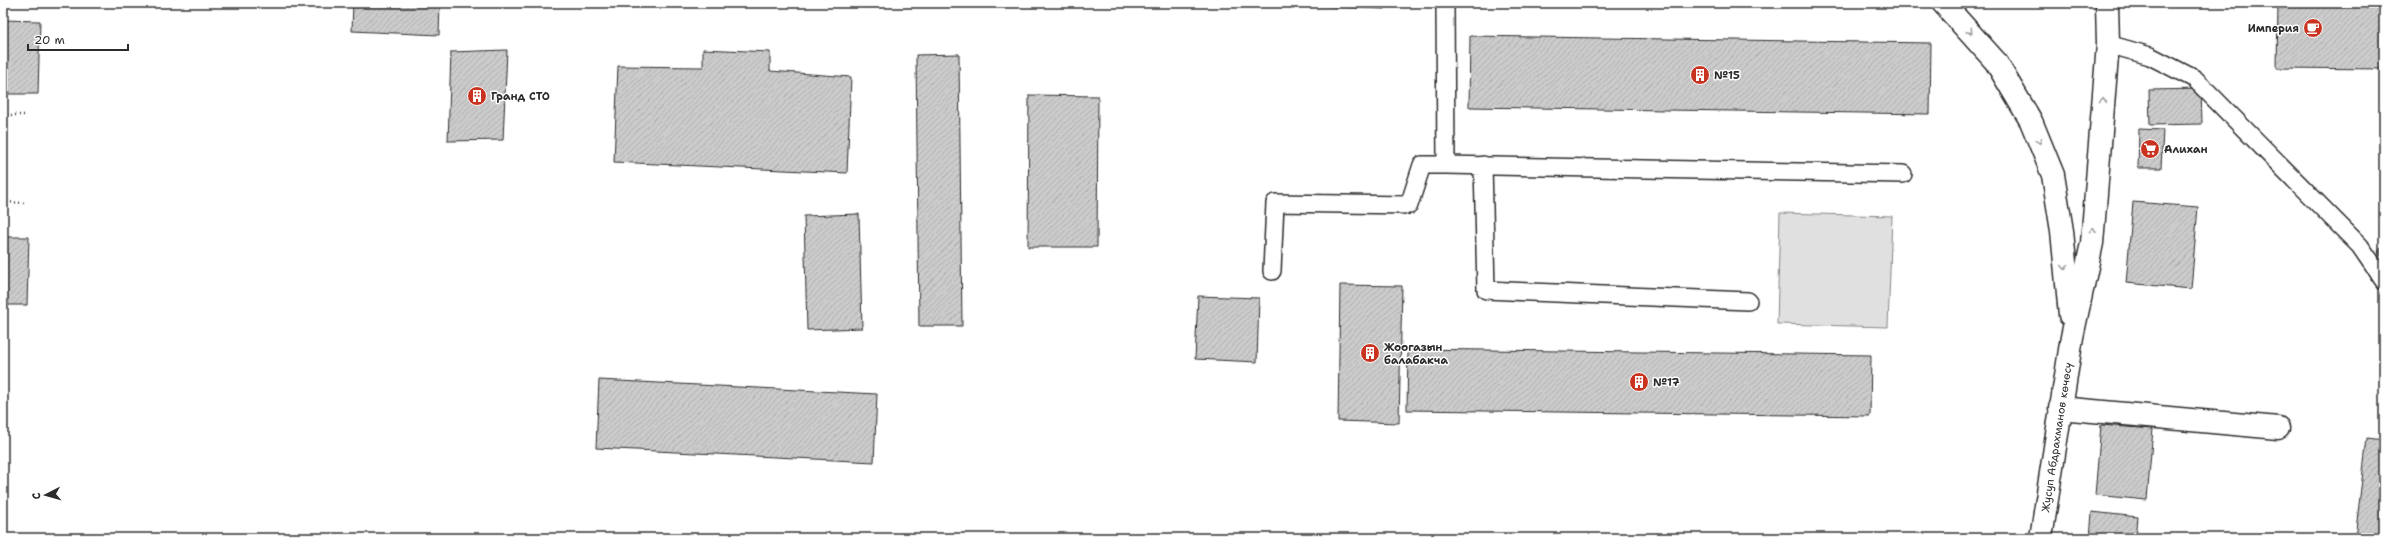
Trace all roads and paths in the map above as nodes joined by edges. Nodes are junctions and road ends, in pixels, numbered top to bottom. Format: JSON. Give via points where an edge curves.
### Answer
{"nodes":[{"id":1,"x":1445,"y":3,"type":"edge"},
{"id":2,"x":1943,"y":3,"type":"edge"},
{"id":3,"x":2107,"y":3,"type":"edge"},
{"id":4,"x":2108,"y":44,"type":"junction"},
{"id":5,"x":3,"y":115,"type":"edge"},
{"id":6,"x":24,"y":115,"type":"dead end"},
{"id":7,"x":1446,"y":165,"type":"junction"},
{"id":8,"x":1483,"y":165,"type":"junction"},
{"id":9,"x":1903,"y":174,"type":"dead end"},
{"id":10,"x":3,"y":202,"type":"edge"},
{"id":11,"x":26,"y":203,"type":"dead end"},
{"id":12,"x":1272,"y":271,"type":"dead end"},
{"id":13,"x":2384,"y":281,"type":"edge"},
{"id":14,"x":1748,"y":301,"type":"dead end"},
{"id":15,"x":2072,"y":337,"type":"junction"},
{"id":16,"x":2060,"y":408,"type":"junction"},
{"id":17,"x":2278,"y":428,"type":"dead end"},
{"id":18,"x":2041,"y":538,"type":"edge"}],
"edges":[{"from":1,"to":7,"type":"lane"},
{"from":2,"to":15,"type":"street","one_way":true,"via":[[1996,62],[2031,120],[2052,175],[2062,231]]},
{"from":3,"to":4,"type":"street"},
{"from":4,"to":13,"type":"lane","via":[[2150,56],[2195,79],[2360,246]]},
{"from":15,"to":4,"type":"street","one_way":true,"via":[[2092,243]]},
{"from":5,"to":6,"type":"path"},
{"from":7,"to":8,"type":"lane"},
{"from":7,"to":12,"type":"lane","via":[[1422,165],[1409,205],[1275,203]]},
{"from":8,"to":9,"type":"lane"},
{"from":8,"to":14,"type":"lane","via":[[1486,290]]},
{"from":10,"to":11,"type":"path"},
{"from":15,"to":16,"type":"street","name":"Жусуп Абдрахманов көчөсү"},
{"from":16,"to":17,"type":"street"},
{"from":16,"to":18,"type":"street","name":"Жусуп Абдрахманов көчөсү"}]}
